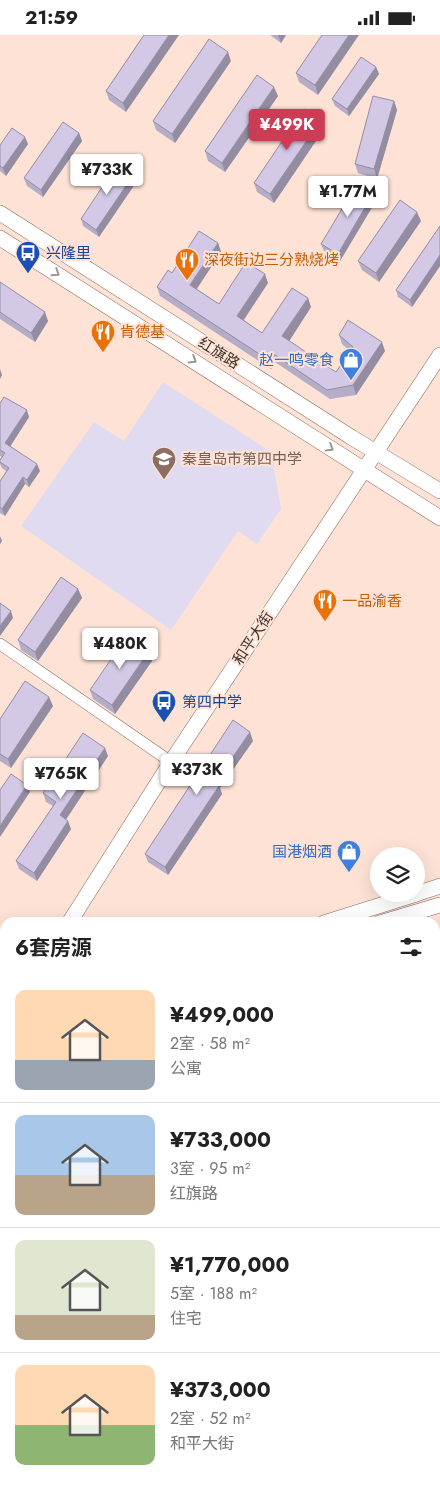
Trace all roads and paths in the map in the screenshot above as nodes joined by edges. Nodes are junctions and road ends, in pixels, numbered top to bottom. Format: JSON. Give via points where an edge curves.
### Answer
{"nodes":[{"id":1,"x":0,"y":213,"type":"edge"},
{"id":2,"x":0,"y":238,"type":"edge"},
{"id":3,"x":440,"y":355,"type":"edge"},
{"id":4,"x":375,"y":452,"type":"junction"},
{"id":5,"x":364,"y":469,"type":"junction"},
{"id":6,"x":440,"y":491,"type":"edge"},
{"id":7,"x":440,"y":518,"type":"edge"},
{"id":8,"x":0,"y":643,"type":"edge"},
{"id":9,"x":171,"y":763,"type":"junction"},
{"id":10,"x":440,"y":886,"type":"edge"},
{"id":11,"x":425,"y":891,"type":"edge"},
{"id":12,"x":391,"y":902,"type":"edge"},
{"id":13,"x":440,"y":905,"type":"edge"},
{"id":14,"x":73,"y":917,"type":"edge"},
{"id":15,"x":343,"y":917,"type":"edge"},
{"id":16,"x":400,"y":917,"type":"edge"}],
"edges":[{"from":1,"to":4,"type":"main road","name":"红旗路"},
{"from":2,"to":5,"type":"main road","one_way":true},
{"from":3,"to":4,"type":"main road","name":"和平大街"},
{"from":4,"to":5,"type":"main road","name":"和平大街"},
{"from":4,"to":6,"type":"main road","name":"红旗路"},
{"from":5,"to":7,"type":"main road"},
{"from":5,"to":9,"type":"main road","name":"和平大街"},
{"from":8,"to":9,"type":"street"},
{"from":9,"to":14,"type":"main road","name":"和平大街"},
{"from":10,"to":11,"type":"main road"},
{"from":12,"to":15,"type":"main road"},
{"from":13,"to":16,"type":"main road"}]}
